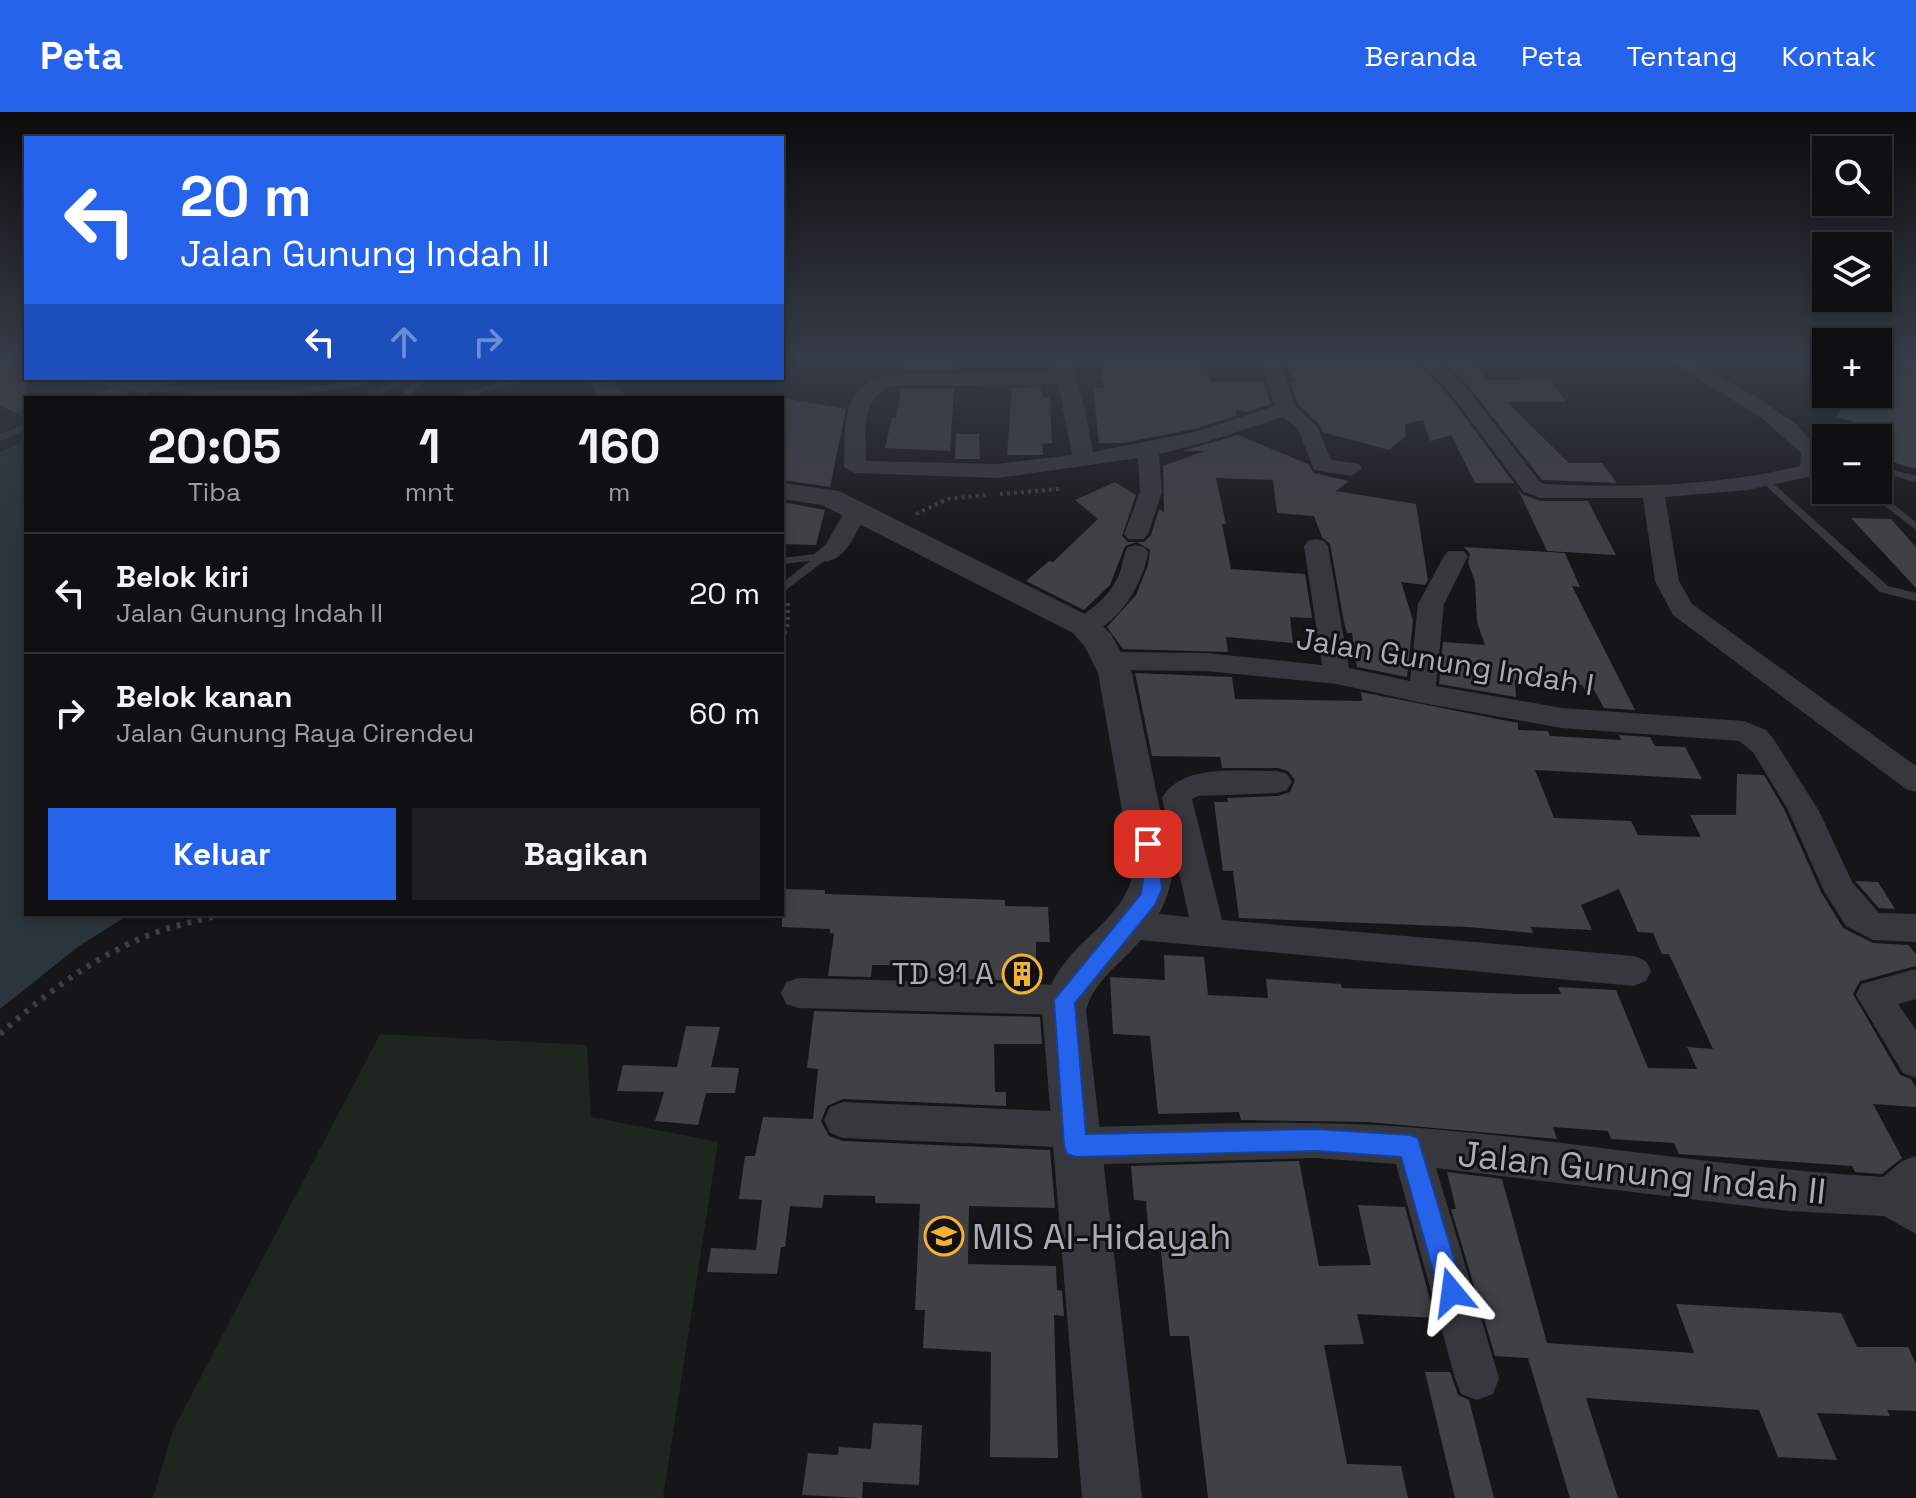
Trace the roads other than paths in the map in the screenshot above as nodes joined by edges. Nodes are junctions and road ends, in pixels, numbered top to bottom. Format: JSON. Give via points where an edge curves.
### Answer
{"nodes":[{"id":1,"x":855,"y":425,"type":"edge"},
{"id":2,"x":1078,"y":425,"type":"edge"},
{"id":3,"x":1239,"y":425,"type":"edge"},
{"id":4,"x":1305,"y":425,"type":"edge"},
{"id":5,"x":1485,"y":425,"type":"edge"},
{"id":6,"x":1782,"y":425,"type":"edge"},
{"id":7,"x":24,"y":428,"type":"edge"},
{"id":8,"x":0,"y":438,"type":"edge"},
{"id":9,"x":1148,"y":450,"type":"junction"},
{"id":10,"x":1812,"y":452,"type":"edge"},
{"id":11,"x":1083,"y":458,"type":"junction"},
{"id":12,"x":1812,"y":467,"type":"edge"},
{"id":13,"x":1351,"y":469,"type":"dead end"},
{"id":14,"x":1892,"y":473,"type":"edge"},
{"id":15,"x":1765,"y":479,"type":"junction"},
{"id":16,"x":1916,"y":479,"type":"edge"},
{"id":17,"x":1647,"y":490,"type":"junction"},
{"id":18,"x":784,"y":491,"type":"edge"},
{"id":19,"x":847,"y":491,"type":"junction"},
{"id":20,"x":1887,"y":504,"type":"edge"},
{"id":21,"x":1916,"y":527,"type":"edge"},
{"id":22,"x":1316,"y":546,"type":"dead end"},
{"id":23,"x":824,"y":556,"type":"junction"},
{"id":24,"x":1456,"y":556,"type":"dead end"},
{"id":25,"x":784,"y":561,"type":"edge"},
{"id":26,"x":784,"y":587,"type":"edge"},
{"id":27,"x":1916,"y":597,"type":"edge"},
{"id":28,"x":1084,"y":626,"type":"junction"},
{"id":29,"x":1111,"y":661,"type":"junction"},
{"id":30,"x":1337,"y":675,"type":"junction"},
{"id":31,"x":1422,"y":694,"type":"junction"},
{"id":32,"x":1916,"y":781,"type":"edge"},
{"id":33,"x":1277,"y":782,"type":"dead end"},
{"id":34,"x":1129,"y":925,"type":"junction"},
{"id":35,"x":1916,"y":928,"type":"edge"},
{"id":36,"x":1209,"y":932,"type":"junction"},
{"id":37,"x":1634,"y":971,"type":"dead end"},
{"id":38,"x":1916,"y":984,"type":"edge"},
{"id":39,"x":798,"y":993,"type":"dead end"},
{"id":40,"x":1065,"y":1000,"type":"junction"},
{"id":41,"x":1916,"y":1061,"type":"edge"},
{"id":42,"x":843,"y":1120,"type":"dead end"},
{"id":43,"x":1075,"y":1138,"type":"junction"},
{"id":44,"x":1410,"y":1146,"type":"junction"},
{"id":45,"x":1907,"y":1195,"type":"edge"},
{"id":46,"x":1477,"y":1378,"type":"dead end"},
{"id":47,"x":1112,"y":1498,"type":"edge"}],
"edges":[{"from":1,"to":19,"type":"street"},
{"from":2,"to":11,"type":"street"},
{"from":3,"to":9,"type":"street"},
{"from":4,"to":13,"type":"street","via":[[1322,465]]},
{"from":5,"to":17,"type":"street","via":[[1535,490]]},
{"from":6,"to":10,"type":"street"},
{"from":7,"to":8,"type":"lane"},
{"from":9,"to":11,"type":"street"},
{"from":9,"to":28,"type":"street","via":[[1151,492],[1131,576],[1117,600]]},
{"from":11,"to":19,"type":"street"},
{"from":12,"to":15,"type":"street"},
{"from":14,"to":16,"type":"lane"},
{"from":15,"to":17,"type":"street"},
{"from":15,"to":27,"type":"lane","via":[[1884,589]]},
{"from":17,"to":32,"type":"street","via":[[1667,581],[1682,609]]},
{"from":18,"to":19,"type":"street"},
{"from":19,"to":23,"type":"street","via":[[835,548]]},
{"from":19,"to":28,"type":"street","via":[[895,528]]},
{"from":20,"to":21,"type":"lane"},
{"from":22,"to":30,"type":"street"},
{"from":23,"to":25,"type":"lane"},
{"from":23,"to":26,"type":"lane"},
{"from":24,"to":31,"type":"street","via":[[1431,604]]},
{"from":28,"to":29,"type":"street"},
{"from":29,"to":30,"type":"street","name":"Jalan Gunung Indah I","via":[[1206,662]]},
{"from":29,"to":34,"type":"street","via":[[1153,873],[1153,889]]},
{"from":30,"to":31,"type":"street","name":"Jalan Gunung Indah I"},
{"from":31,"to":35,"type":"street","name":"Jalan Gunung Indah I","via":[[1562,718],[1737,730],[1756,737],[1806,816],[1835,885],[1866,923]]},
{"from":33,"to":36,"type":"street","via":[[1193,785],[1177,798]]},
{"from":34,"to":36,"type":"street"},
{"from":34,"to":40,"type":"street"},
{"from":36,"to":37,"type":"street"},
{"from":38,"to":41,"type":"street","via":[[1873,995]]},
{"from":39,"to":40,"type":"street"},
{"from":40,"to":43,"type":"street"},
{"from":42,"to":43,"type":"street","name":"Jalan Gunung Indah II"},
{"from":43,"to":44,"type":"street","name":"Jalan Gunung Indah II"},
{"from":43,"to":47,"type":"street"},
{"from":44,"to":45,"type":"street","name":"Jalan Gunung Indah II","via":[[1788,1191]]},
{"from":44,"to":46,"type":"street"}]}
